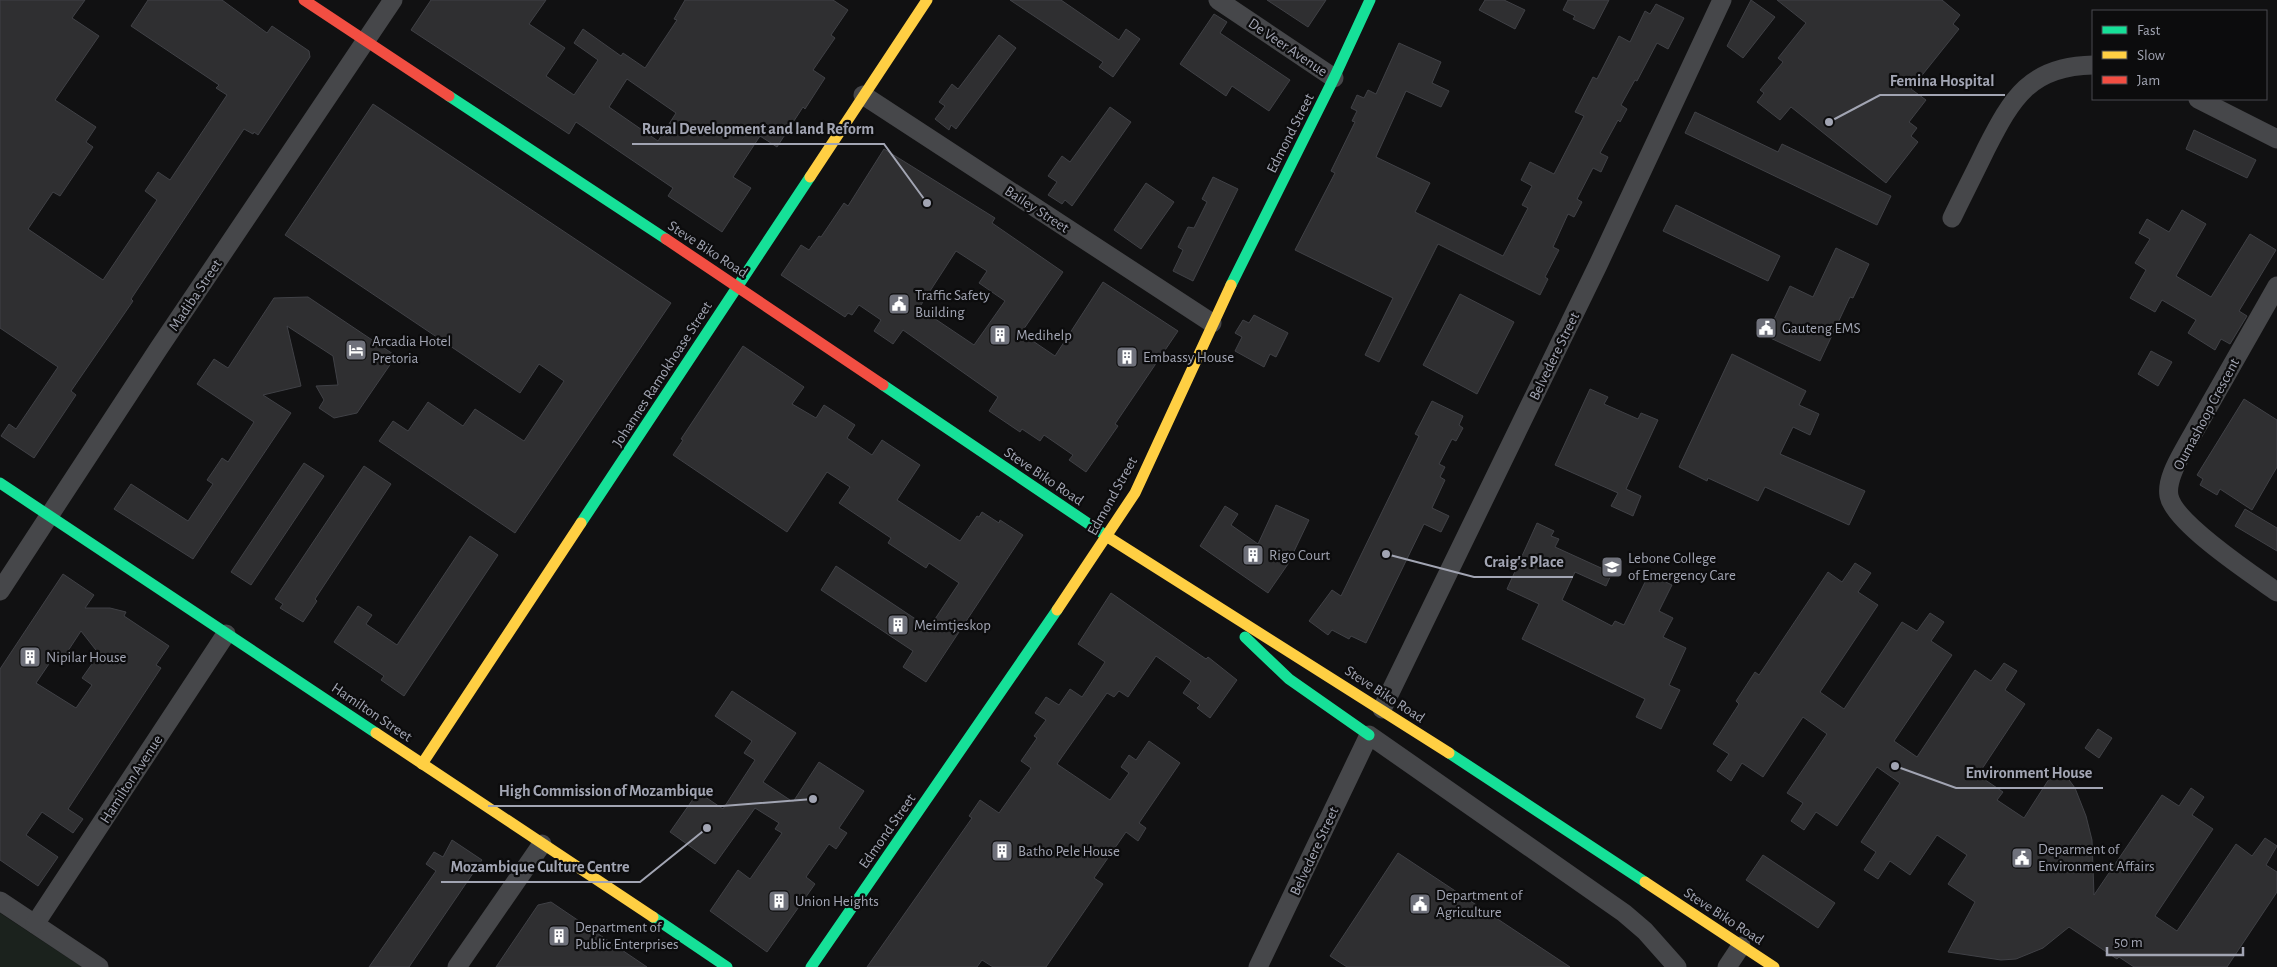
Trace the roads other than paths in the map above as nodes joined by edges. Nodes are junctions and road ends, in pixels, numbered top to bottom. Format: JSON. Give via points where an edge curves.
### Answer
{"nodes":[{"id":1,"x":304,"y":0,"type":"edge"},
{"id":2,"x":393,"y":0,"type":"edge"},
{"id":3,"x":927,"y":0,"type":"edge"},
{"id":4,"x":1218,"y":0,"type":"edge"},
{"id":5,"x":1370,"y":0,"type":"edge"},
{"id":6,"x":1722,"y":0,"type":"edge"},
{"id":7,"x":365,"y":42,"type":"junction"},
{"id":8,"x":2092,"y":65,"type":"edge"},
{"id":9,"x":1334,"y":78,"type":"junction"},
{"id":10,"x":863,"y":96,"type":"junction"},
{"id":11,"x":2200,"y":100,"type":"edge"},
{"id":12,"x":2277,"y":139,"type":"edge"},
{"id":13,"x":1952,"y":218,"type":"dead end"},
{"id":14,"x":736,"y":286,"type":"junction"},
{"id":15,"x":2277,"y":286,"type":"edge"},
{"id":16,"x":1212,"y":323,"type":"junction"},
{"id":17,"x":0,"y":483,"type":"edge"},
{"id":18,"x":50,"y":516,"type":"junction"},
{"id":19,"x":1107,"y":537,"type":"junction"},
{"id":20,"x":0,"y":592,"type":"edge"},
{"id":21,"x":2277,"y":592,"type":"edge"},
{"id":22,"x":1219,"y":608,"type":"junction"},
{"id":23,"x":226,"y":634,"type":"junction"},
{"id":24,"x":1382,"y":710,"type":"junction"},
{"id":25,"x":1369,"y":736,"type":"junction"},
{"id":26,"x":422,"y":764,"type":"junction"},
{"id":27,"x":542,"y":844,"type":"junction"},
{"id":28,"x":0,"y":901,"type":"edge"},
{"id":29,"x":35,"y":924,"type":"junction"},
{"id":30,"x":1748,"y":950,"type":"junction"},
{"id":31,"x":99,"y":967,"type":"edge"},
{"id":32,"x":457,"y":967,"type":"edge"},
{"id":33,"x":727,"y":967,"type":"edge"},
{"id":34,"x":811,"y":967,"type":"edge"},
{"id":35,"x":1258,"y":967,"type":"edge"},
{"id":36,"x":1677,"y":967,"type":"edge"},
{"id":37,"x":1727,"y":967,"type":"edge"},
{"id":38,"x":1751,"y":967,"type":"edge"},
{"id":39,"x":1774,"y":967,"type":"edge"}],
"edges":[{"from":1,"to":7,"type":"main road","name":"Steve Biko Road"},
{"from":2,"to":7,"type":"street","name":"Madiba Street"},
{"from":3,"to":10,"type":"main road","name":"Johannes Ramokhoase Street"},
{"from":4,"to":9,"type":"street","name":"De Veer Avenue"},
{"from":5,"to":9,"type":"main road","name":"Edmond Street"},
{"from":6,"to":24,"type":"street","name":"Belvedere Street","via":[[1602,257]]},
{"from":7,"to":14,"type":"main road","name":"Steve Biko Road"},
{"from":7,"to":18,"type":"street","name":"Madiba Street"},
{"from":8,"to":13,"type":"street","via":[[2039,77],[2014,99]]},
{"from":9,"to":16,"type":"main road","name":"Edmond Street"},
{"from":10,"to":14,"type":"main road","name":"Johannes Ramokhoase Street"},
{"from":10,"to":16,"type":"street","name":"Bailey Street"},
{"from":11,"to":12,"type":"street"},
{"from":14,"to":19,"type":"main road","name":"Steve Biko Road"},
{"from":14,"to":26,"type":"main road","name":"Johannes Ramokhoase Street"},
{"from":15,"to":21,"type":"street","name":"Oumashoop Crescent","via":[[2186,446],[2174,470],[2168,495],[2183,519]]},
{"from":16,"to":19,"type":"main road","name":"Edmond Street","via":[[1135,493]]},
{"from":17,"to":18,"type":"main road","name":"Hamilton Street"},
{"from":18,"to":20,"type":"street","name":"Madiba Street"},
{"from":18,"to":23,"type":"main road","name":"Hamilton Street"},
{"from":19,"to":22,"type":"main road","name":"Steve Biko Road"},
{"from":19,"to":34,"type":"main road","name":"Edmond Street"},
{"from":22,"to":24,"type":"main road","name":"Steve Biko Road"},
{"from":22,"to":25,"type":"main road","via":[[1288,679]]},
{"from":23,"to":26,"type":"main road","name":"Hamilton Street"},
{"from":23,"to":29,"type":"street","name":"Hamilton Avenue"},
{"from":24,"to":30,"type":"main road","name":"Steve Biko Road"},
{"from":25,"to":35,"type":"street","name":"Belvedere Street"},
{"from":25,"to":36,"type":"street","via":[[1624,913],[1645,930]]},
{"from":26,"to":27,"type":"main road","name":"Hamilton Street"},
{"from":27,"to":32,"type":"street"},
{"from":27,"to":33,"type":"main road","name":"Hamilton Street"},
{"from":28,"to":29,"type":"street"},
{"from":29,"to":31,"type":"street"},
{"from":30,"to":37,"type":"street"},
{"from":30,"to":38,"type":"main road"},
{"from":30,"to":39,"type":"main road","name":"Steve Biko Road"}]}
